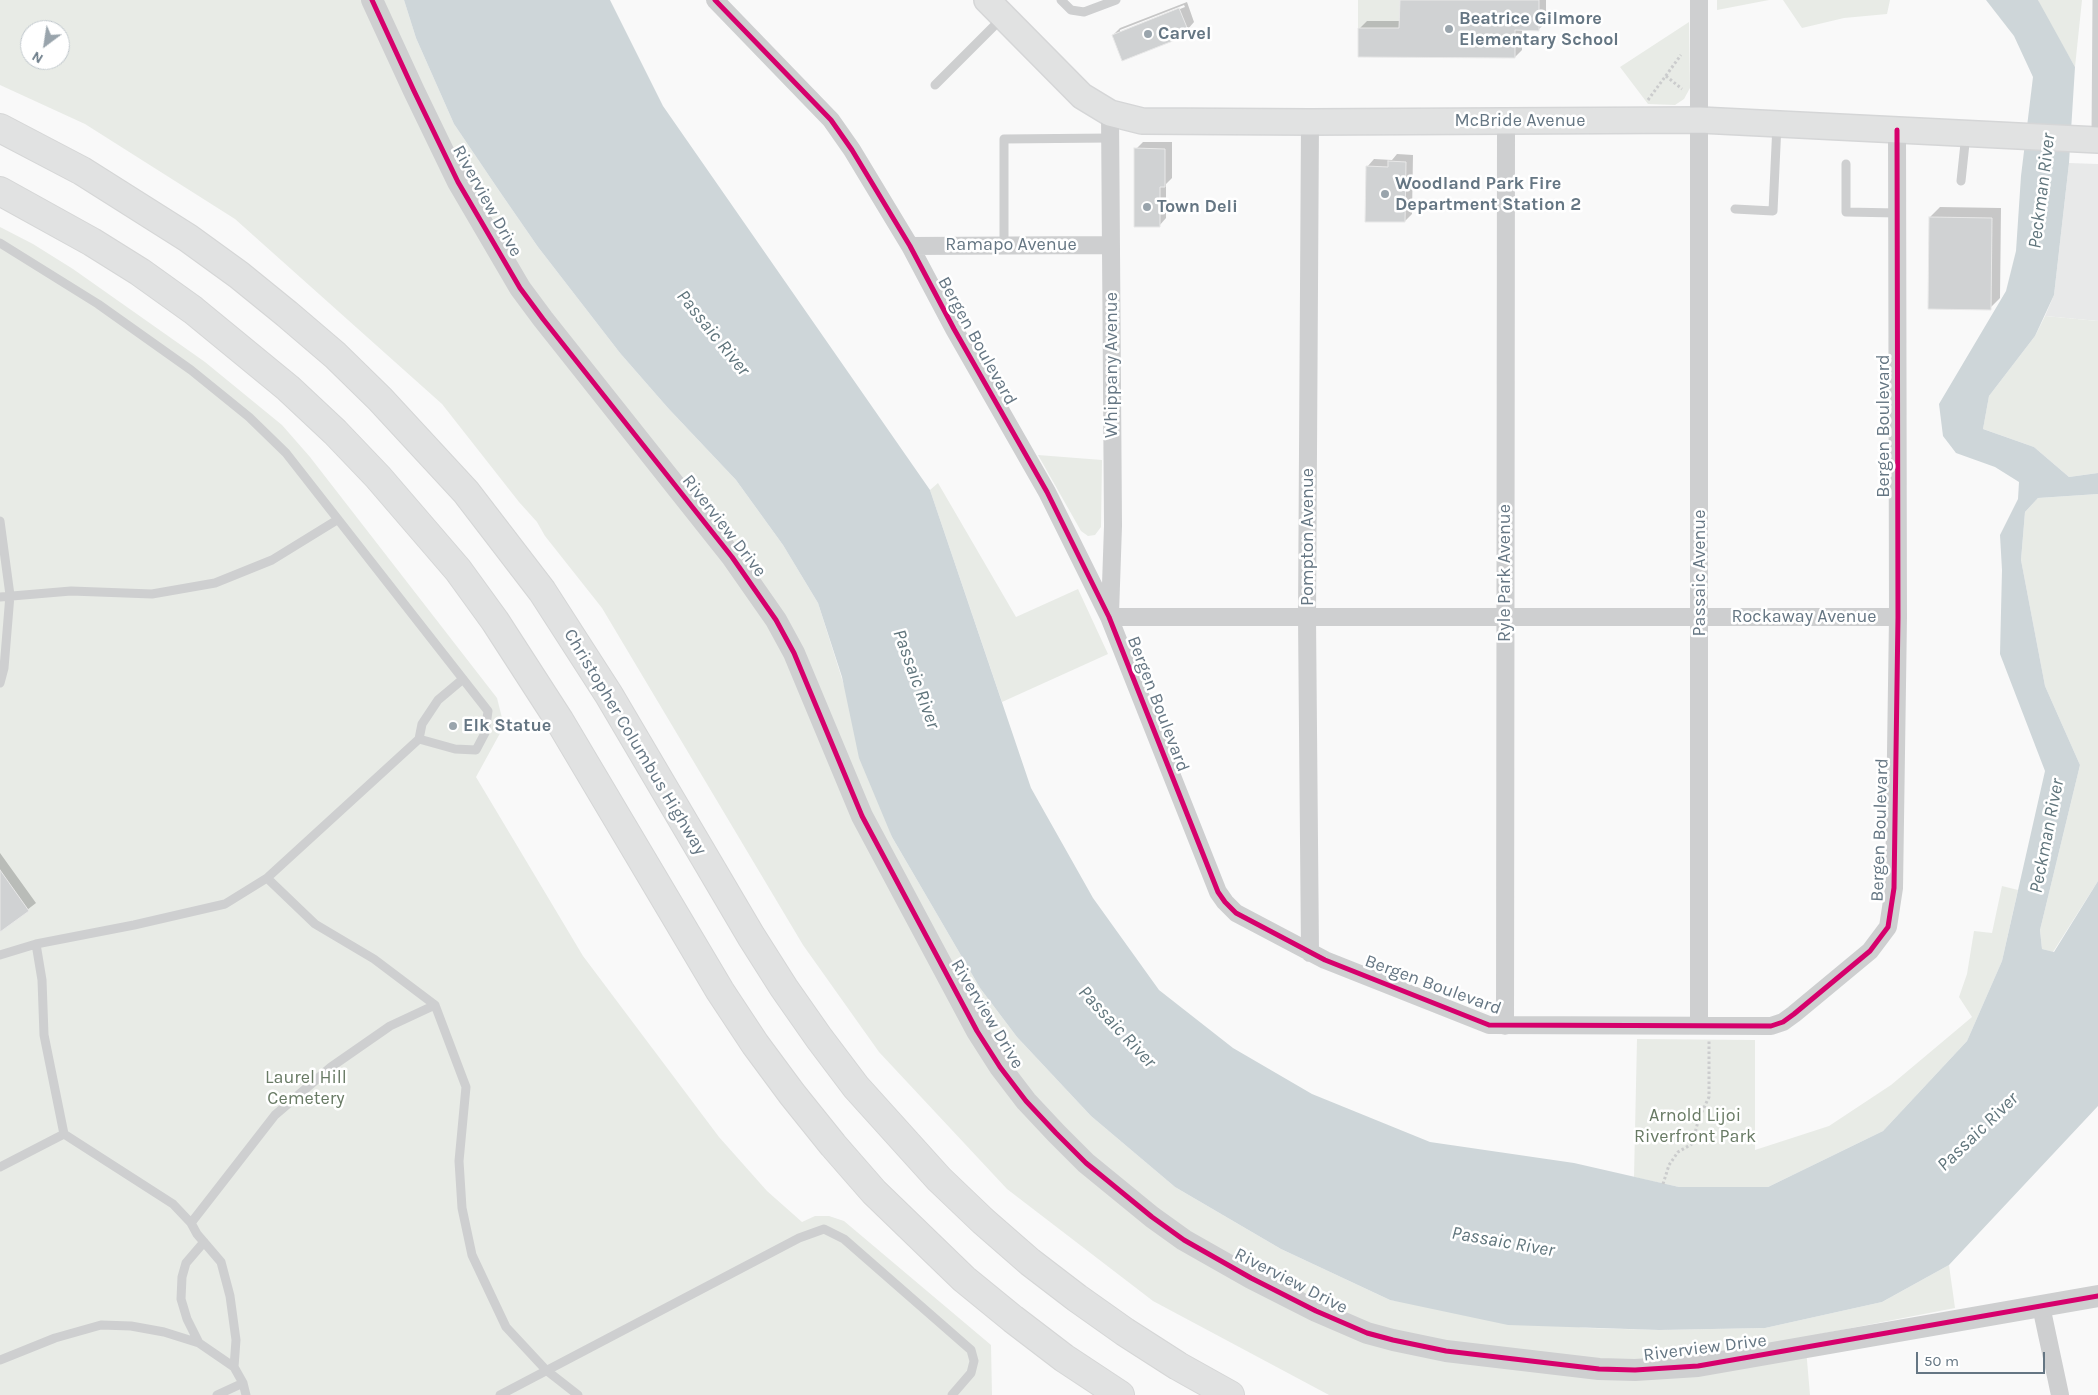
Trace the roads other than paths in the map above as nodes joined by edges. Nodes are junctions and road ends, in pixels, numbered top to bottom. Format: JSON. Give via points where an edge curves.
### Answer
{"nodes":[{"id":1,"x":372,"y":0,"type":"edge"},
{"id":2,"x":716,"y":0,"type":"edge"},
{"id":3,"x":1061,"y":0,"type":"edge"},
{"id":4,"x":1116,"y":0,"type":"edge"},
{"id":5,"x":1699,"y":0,"type":"edge"},
{"id":6,"x":2097,"y":0,"type":"edge"},
{"id":7,"x":995,"y":8,"type":"edge"},
{"id":8,"x":934,"y":85,"type":"dead end"},
{"id":9,"x":1110,"y":113,"type":"junction"},
{"id":10,"x":1700,"y":120,"type":"junction"},
{"id":11,"x":1506,"y":121,"type":"junction"},
{"id":12,"x":1310,"y":122,"type":"junction"},
{"id":13,"x":1777,"y":124,"type":"junction"},
{"id":14,"x":0,"y":128,"type":"edge"},
{"id":15,"x":1897,"y":130,"type":"junction"},
{"id":16,"x":1966,"y":134,"type":"junction"},
{"id":17,"x":1110,"y":138,"type":"junction"},
{"id":18,"x":2090,"y":140,"type":"edge"},
{"id":19,"x":1846,"y":164,"type":"dead end"},
{"id":20,"x":1961,"y":181,"type":"dead end"},
{"id":21,"x":0,"y":191,"type":"edge"},
{"id":22,"x":1735,"y":209,"type":"dead end"},
{"id":23,"x":1897,"y":213,"type":"junction"},
{"id":24,"x":0,"y":243,"type":"edge"},
{"id":25,"x":1111,"y":244,"type":"junction"},
{"id":26,"x":910,"y":246,"type":"junction"},
{"id":27,"x":1004,"y":246,"type":"junction"},
{"id":28,"x":0,"y":520,"type":"edge"},
{"id":29,"x":338,"y":520,"type":"junction"},
{"id":30,"x":10,"y":595,"type":"junction"},
{"id":31,"x":0,"y":597,"type":"edge"},
{"id":32,"x":1110,"y":617,"type":"junction"},
{"id":33,"x":1308,"y":617,"type":"junction"},
{"id":34,"x":1505,"y":617,"type":"junction"},
{"id":35,"x":1700,"y":617,"type":"junction"},
{"id":36,"x":1898,"y":617,"type":"junction"},
{"id":37,"x":462,"y":679,"type":"junction"},
{"id":38,"x":0,"y":684,"type":"edge"},
{"id":39,"x":419,"y":739,"type":"junction"},
{"id":40,"x":267,"y":878,"type":"junction"},
{"id":41,"x":36,"y":944,"type":"junction"},
{"id":42,"x":1310,"y":953,"type":"junction"},
{"id":43,"x":0,"y":954,"type":"edge"},
{"id":44,"x":435,"y":1005,"type":"junction"},
{"id":45,"x":1505,"y":1026,"type":"junction"},
{"id":46,"x":1704,"y":1026,"type":"junction"},
{"id":47,"x":64,"y":1134,"type":"junction"},
{"id":48,"x":0,"y":1167,"type":"edge"},
{"id":49,"x":191,"y":1223,"type":"junction"},
{"id":50,"x":204,"y":1242,"type":"junction"},
{"id":51,"x":2098,"y":1296,"type":"edge"},
{"id":52,"x":2041,"y":1306,"type":"junction"},
{"id":53,"x":199,"y":1343,"type":"junction"},
{"id":54,"x":0,"y":1360,"type":"edge"},
{"id":55,"x":234,"y":1367,"type":"junction"},
{"id":56,"x":546,"y":1370,"type":"junction"},
{"id":57,"x":243,"y":1383,"type":"junction"},
{"id":58,"x":217,"y":1395,"type":"edge"},
{"id":59,"x":246,"y":1395,"type":"edge"},
{"id":60,"x":500,"y":1395,"type":"edge"},
{"id":61,"x":578,"y":1395,"type":"edge"},
{"id":62,"x":952,"y":1395,"type":"edge"},
{"id":63,"x":1120,"y":1395,"type":"edge"},
{"id":64,"x":1230,"y":1395,"type":"edge"},
{"id":65,"x":2060,"y":1395,"type":"edge"}],
"edges":[{"from":1,"to":52,"type":"street","name":"Riverview Drive","via":[[458,182],[520,288],[732,558],[776,620],[862,816],[977,1031],[1000,1067],[1026,1101],[1086,1163],[1152,1217],[1184,1240],[1251,1278],[1367,1333],[1446,1351],[1599,1369],[1698,1366]]},
{"from":2,"to":26,"type":"street","name":"Bergen Boulevard","via":[[831,120]]},
{"from":3,"to":4,"type":"lane","via":[[1071,10],[1084,12]]},
{"from":5,"to":10,"type":"street","name":"Passaic Avenue"},
{"from":6,"to":18,"type":"lane"},
{"from":7,"to":8,"type":"lane"},
{"from":7,"to":9,"type":"main road","name":"McBride Avenue","via":[[1072,89]]},
{"from":9,"to":12,"type":"main road","name":"McBride Avenue","via":[[1142,121]]},
{"from":9,"to":17,"type":"street","name":"Whippany Avenue"},
{"from":10,"to":11,"type":"main road","name":"McBride Avenue"},
{"from":10,"to":13,"type":"main road","name":"McBride Avenue"},
{"from":10,"to":35,"type":"street","name":"Passaic Avenue"},
{"from":11,"to":12,"type":"main road","name":"McBride Avenue"},
{"from":11,"to":34,"type":"street","name":"Ryle Park Avenue"},
{"from":12,"to":33,"type":"street","name":"Pompton Avenue"},
{"from":13,"to":15,"type":"main road","name":"McBride Avenue"},
{"from":13,"to":22,"type":"lane","via":[[1774,211]]},
{"from":14,"to":64,"type":"highway","name":"Christopher Columbus Highway","via":[[82,171],[188,238],[294,320],[380,398],[466,492],[542,590],[609,695],[774,973],[856,1087],[939,1179],[1030,1262],[1125,1332]]},
{"from":15,"to":16,"type":"main road","name":"McBride Avenue"},
{"from":15,"to":23,"type":"street","name":"Bergen Boulevard"},
{"from":16,"to":18,"type":"main road","name":"McBride Avenue"},
{"from":16,"to":20,"type":"lane"},
{"from":17,"to":25,"type":"street","name":"Whippany Avenue"},
{"from":17,"to":27,"type":"lane","via":[[1004,139]]},
{"from":19,"to":23,"type":"lane","via":[[1846,212]]},
{"from":21,"to":63,"type":"highway","via":[[92,242],[193,310],[288,388],[378,477],[458,570],[530,672],[720,991],[755,1044],[821,1131],[874,1192],[964,1279],[1057,1353]]},
{"from":23,"to":36,"type":"street","name":"Bergen Boulevard"},
{"from":24,"to":29,"type":"lane","via":[[98,304],[249,417],[286,453]]},
{"from":25,"to":27,"type":"street","name":"Ramapo Avenue"},
{"from":25,"to":32,"type":"street","name":"Whippany Avenue","via":[[1113,526]]},
{"from":26,"to":27,"type":"street","name":"Ramapo Avenue"},
{"from":26,"to":32,"type":"street","name":"Bergen Boulevard","via":[[1047,492]]},
{"from":28,"to":30,"type":"lane"},
{"from":29,"to":30,"type":"lane","via":[[272,560],[215,584],[152,594],[71,591]]},
{"from":29,"to":37,"type":"lane"},
{"from":30,"to":31,"type":"lane"},
{"from":30,"to":38,"type":"lane"},
{"from":32,"to":33,"type":"street","name":"Rockaway Avenue"},
{"from":32,"to":42,"type":"street","name":"Bergen Boulevard","via":[[1218,892],[1236,913]]},
{"from":33,"to":34,"type":"street","name":"Rockaway Avenue"},
{"from":33,"to":42,"type":"street","name":"Pompton Avenue"},
{"from":34,"to":35,"type":"street","name":"Rockaway Avenue"},
{"from":34,"to":45,"type":"street","name":"Ryle Park Avenue"},
{"from":35,"to":36,"type":"street","name":"Rockaway Avenue"},
{"from":35,"to":46,"type":"street","name":"Passaic Avenue"},
{"from":36,"to":46,"type":"street","name":"Bergen Boulevard","via":[[1894,888],[1888,927],[1870,951],[1783,1022],[1771,1026]]},
{"from":37,"to":39,"type":"lane","via":[[438,700],[422,724]]},
{"from":37,"to":39,"type":"lane","via":[[488,711],[485,733],[476,750],[455,749]]},
{"from":39,"to":40,"type":"lane"},
{"from":40,"to":41,"type":"lane","via":[[225,904]]},
{"from":40,"to":44,"type":"lane","via":[[315,924],[374,959]]},
{"from":41,"to":43,"type":"lane"},
{"from":41,"to":47,"type":"lane","via":[[42,980],[44,1035]]},
{"from":42,"to":45,"type":"street","name":"Bergen Boulevard","via":[[1489,1025]]},
{"from":44,"to":49,"type":"lane","via":[[390,1026],[332,1067],[276,1115]]},
{"from":44,"to":56,"type":"lane","via":[[466,1087],[460,1161],[462,1208],[472,1255],[506,1327]]},
{"from":45,"to":46,"type":"street","name":"Bergen Boulevard"},
{"from":47,"to":48,"type":"lane"},
{"from":47,"to":49,"type":"lane","via":[[173,1204]]},
{"from":49,"to":50,"type":"lane"},
{"from":50,"to":53,"type":"lane","via":[[186,1263],[182,1277],[181,1299],[186,1319]]},
{"from":50,"to":55,"type":"lane","via":[[220,1262],[230,1296],[236,1340]]},
{"from":51,"to":52,"type":"street","name":"Riverview Drive"},
{"from":52,"to":65,"type":"street"},
{"from":53,"to":54,"type":"lane","via":[[164,1332],[101,1325],[55,1338]]},
{"from":53,"to":55,"type":"lane"},
{"from":55,"to":57,"type":"lane"},
{"from":56,"to":60,"type":"lane"},
{"from":56,"to":61,"type":"lane"},
{"from":56,"to":62,"type":"lane","via":[[799,1238],[824,1230],[844,1239],[972,1350],[971,1373]]},
{"from":57,"to":58,"type":"lane"},
{"from":57,"to":59,"type":"lane"}]}
